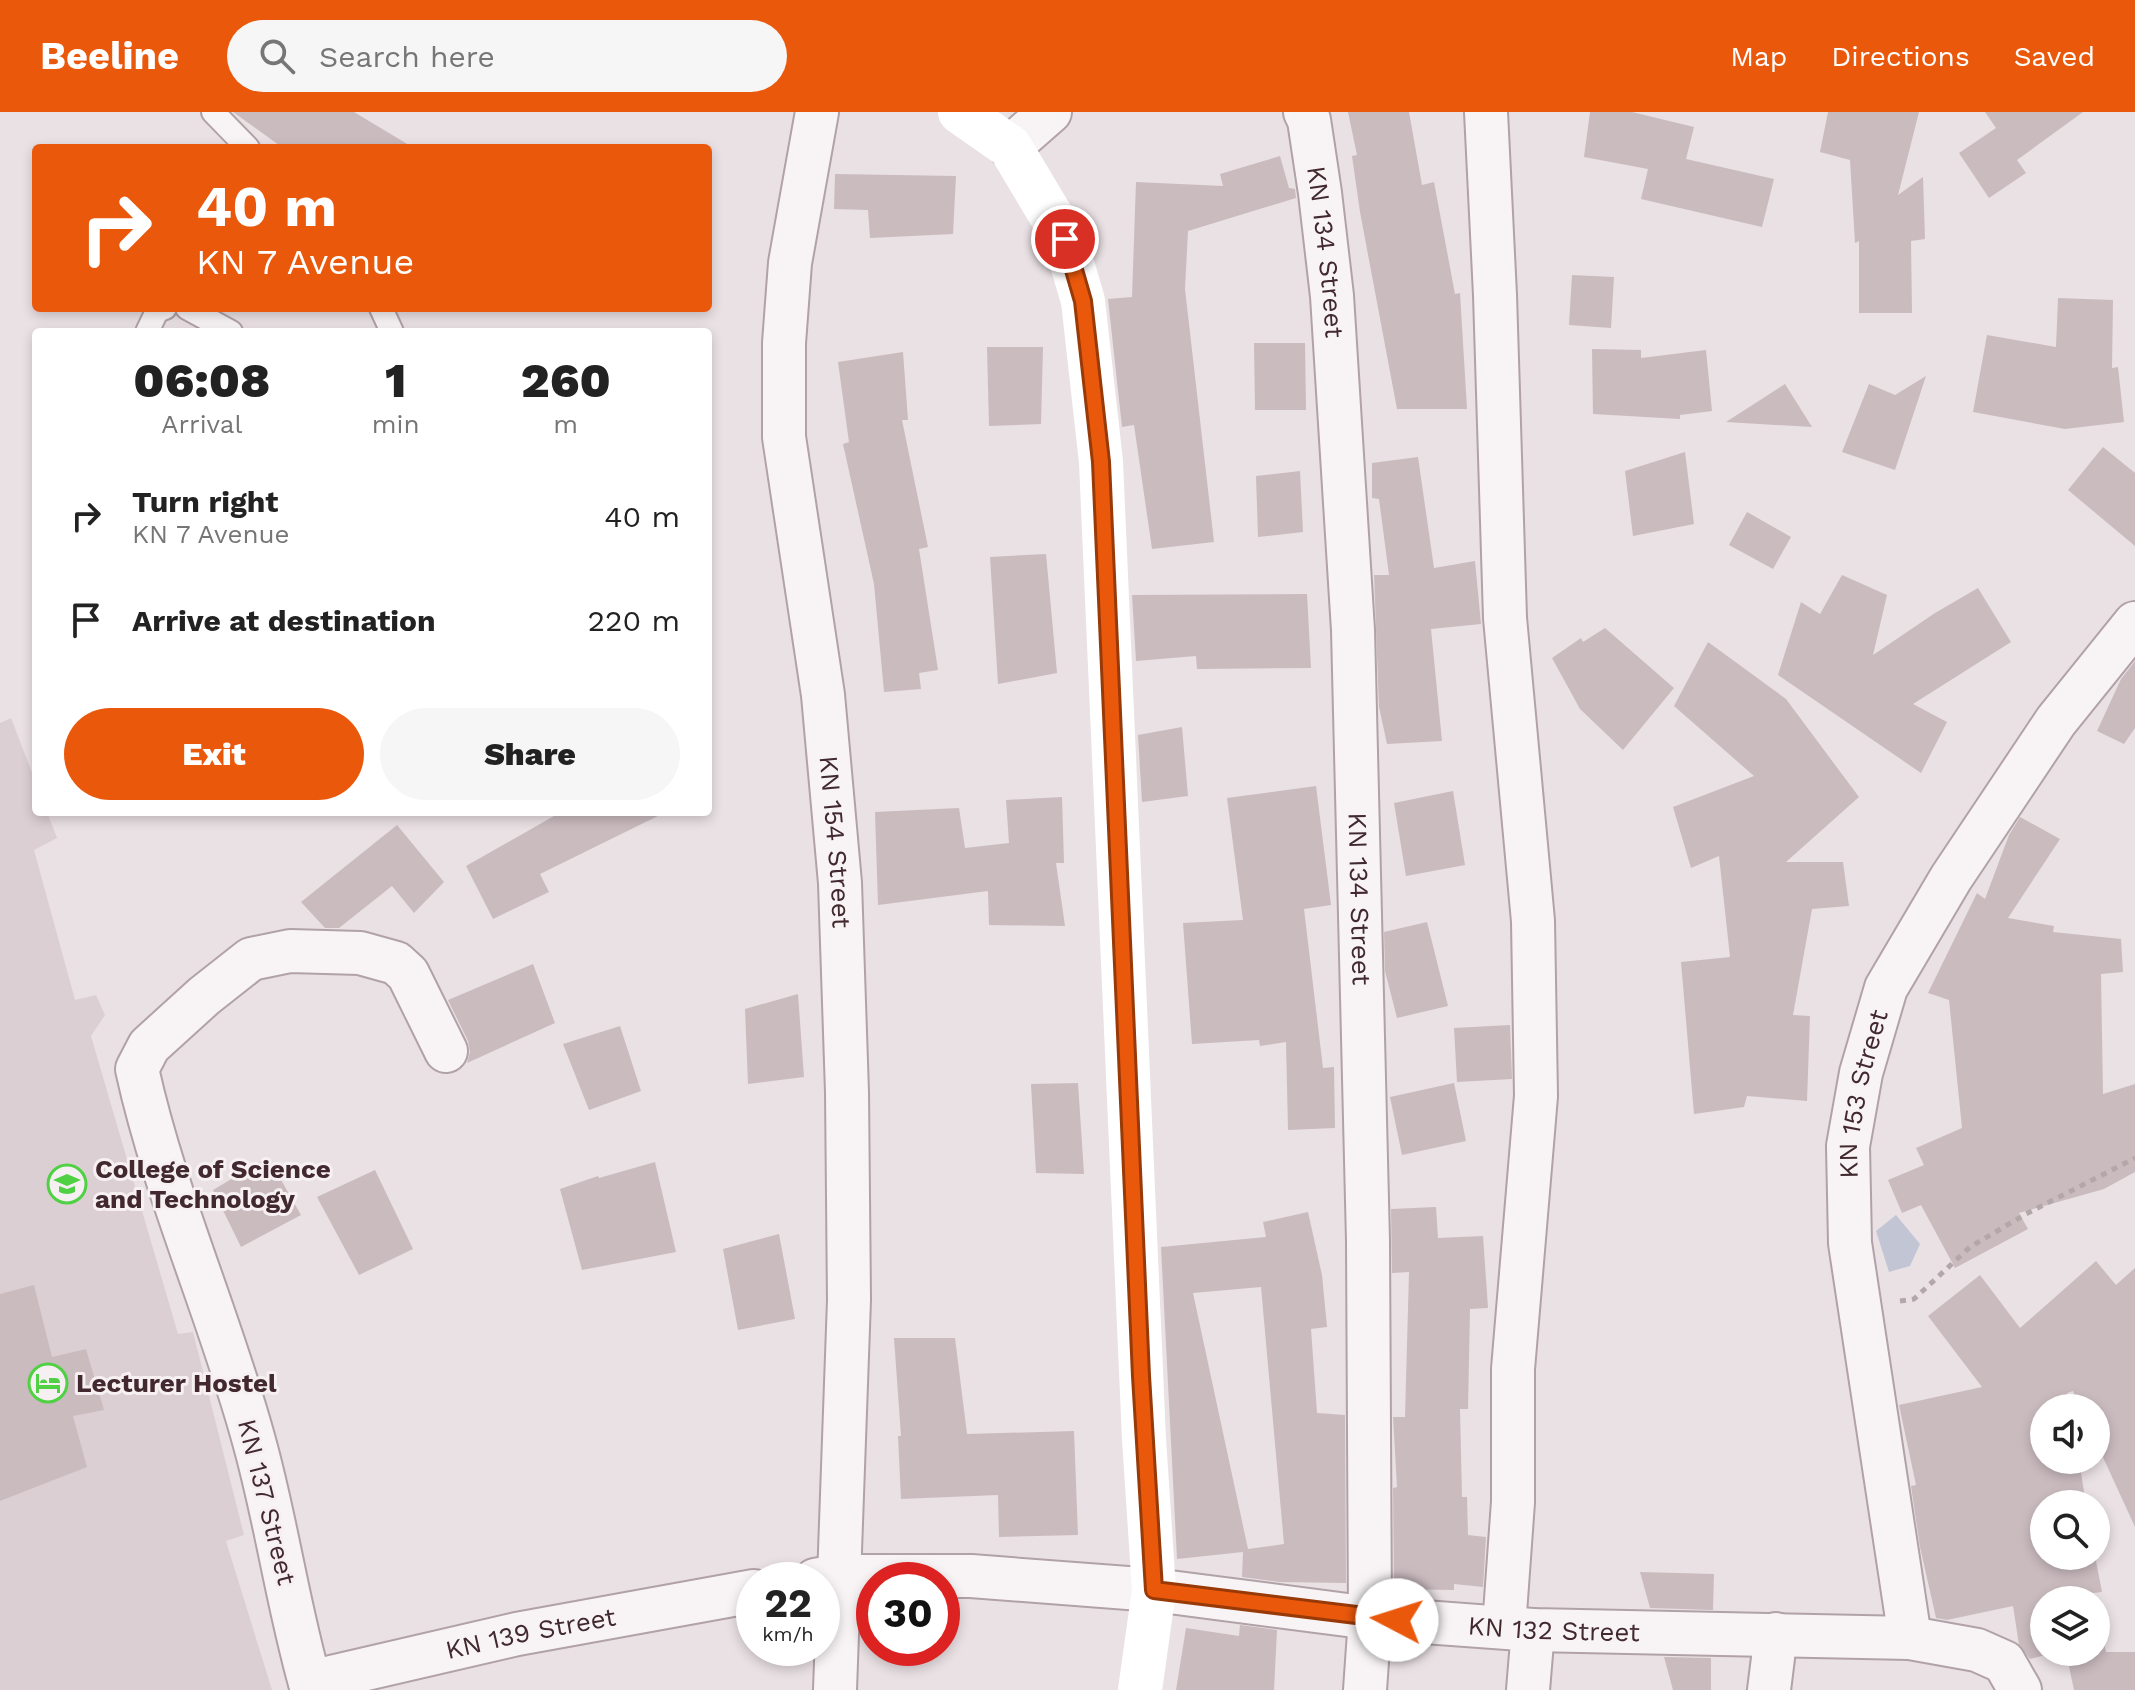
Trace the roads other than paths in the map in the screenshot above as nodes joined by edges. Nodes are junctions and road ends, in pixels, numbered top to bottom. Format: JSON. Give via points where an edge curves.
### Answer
{"nodes":[{"id":1,"x":213,"y":112,"type":"edge"},
{"id":2,"x":817,"y":112,"type":"edge"},
{"id":3,"x":960,"y":112,"type":"edge"},
{"id":4,"x":1050,"y":112,"type":"edge"},
{"id":5,"x":1305,"y":112,"type":"edge"},
{"id":6,"x":1486,"y":112,"type":"edge"},
{"id":7,"x":244,"y":144,"type":"edge"},
{"id":8,"x":1010,"y":147,"type":"junction"},
{"id":9,"x":194,"y":312,"type":"edge"},
{"id":10,"x":224,"y":328,"type":"edge"},
{"id":11,"x":2135,"y":623,"type":"edge"},
{"id":12,"x":446,"y":1051,"type":"dead end"},
{"id":13,"x":827,"y":1562,"type":"edge"},
{"id":14,"x":840,"y":1578,"type":"edge"},
{"id":15,"x":1154,"y":1590,"type":"junction"},
{"id":16,"x":736,"y":1594,"type":"edge"},
{"id":17,"x":1370,"y":1618,"type":"junction"},
{"id":18,"x":1519,"y":1628,"type":"junction"},
{"id":19,"x":1776,"y":1634,"type":"junction"},
{"id":20,"x":1910,"y":1638,"type":"junction"},
{"id":21,"x":833,"y":1666,"type":"edge"},
{"id":22,"x":311,"y":1686,"type":"edge"},
{"id":23,"x":2018,"y":1686,"type":"edge"},
{"id":24,"x":835,"y":1690,"type":"edge"},
{"id":25,"x":1140,"y":1690,"type":"edge"},
{"id":26,"x":1365,"y":1690,"type":"edge"},
{"id":27,"x":1528,"y":1690,"type":"edge"},
{"id":28,"x":1769,"y":1690,"type":"edge"}],
"edges":[{"from":1,"to":7,"type":"lane"},
{"from":2,"to":13,"type":"street","name":"KN 154 Street","via":[[790,263],[784,437],[823,695],[840,883],[849,1300]]},
{"from":3,"to":8,"type":"street"},
{"from":4,"to":8,"type":"street"},
{"from":5,"to":17,"type":"street","name":"KN 134 Street","via":[[1332,296],[1353,630],[1368,1241]]},
{"from":6,"to":18,"type":"street","via":[[1505,618],[1533,921],[1536,1096],[1513,1369]]},
{"from":8,"to":15,"type":"street","via":[[1065,239],[1083,301],[1101,462]]},
{"from":9,"to":10,"type":"lane"},
{"from":11,"to":20,"type":"street","name":"KN 153 Street","via":[[2056,721],[1951,878],[1886,988],[1861,1073],[1848,1146],[1850,1243]]},
{"from":12,"to":22,"type":"street","name":"KN 137 Street","via":[[408,974],[396,963],[360,953],[290,951],[251,959],[149,1046],[137,1069],[167,1180],[254,1441]]},
{"from":14,"to":15,"type":"street","via":[[971,1576]]},
{"from":15,"to":17,"type":"street","name":"KN 132 Street"},
{"from":15,"to":25,"type":"street"},
{"from":16,"to":22,"type":"street","name":"KN 139 Street","via":[[517,1634]]},
{"from":17,"to":18,"type":"street","name":"KN 132 Street"},
{"from":17,"to":26,"type":"street","name":"KN 134 Street"},
{"from":18,"to":19,"type":"street","name":"KN 132 Street"},
{"from":18,"to":27,"type":"street"},
{"from":19,"to":20,"type":"street","name":"KN 132 Street"},
{"from":19,"to":28,"type":"street"},
{"from":20,"to":23,"type":"street","name":"KN 132 Street","via":[[1977,1650],[2004,1662]]},
{"from":21,"to":24,"type":"street","name":"KN 154 Street"}]}
